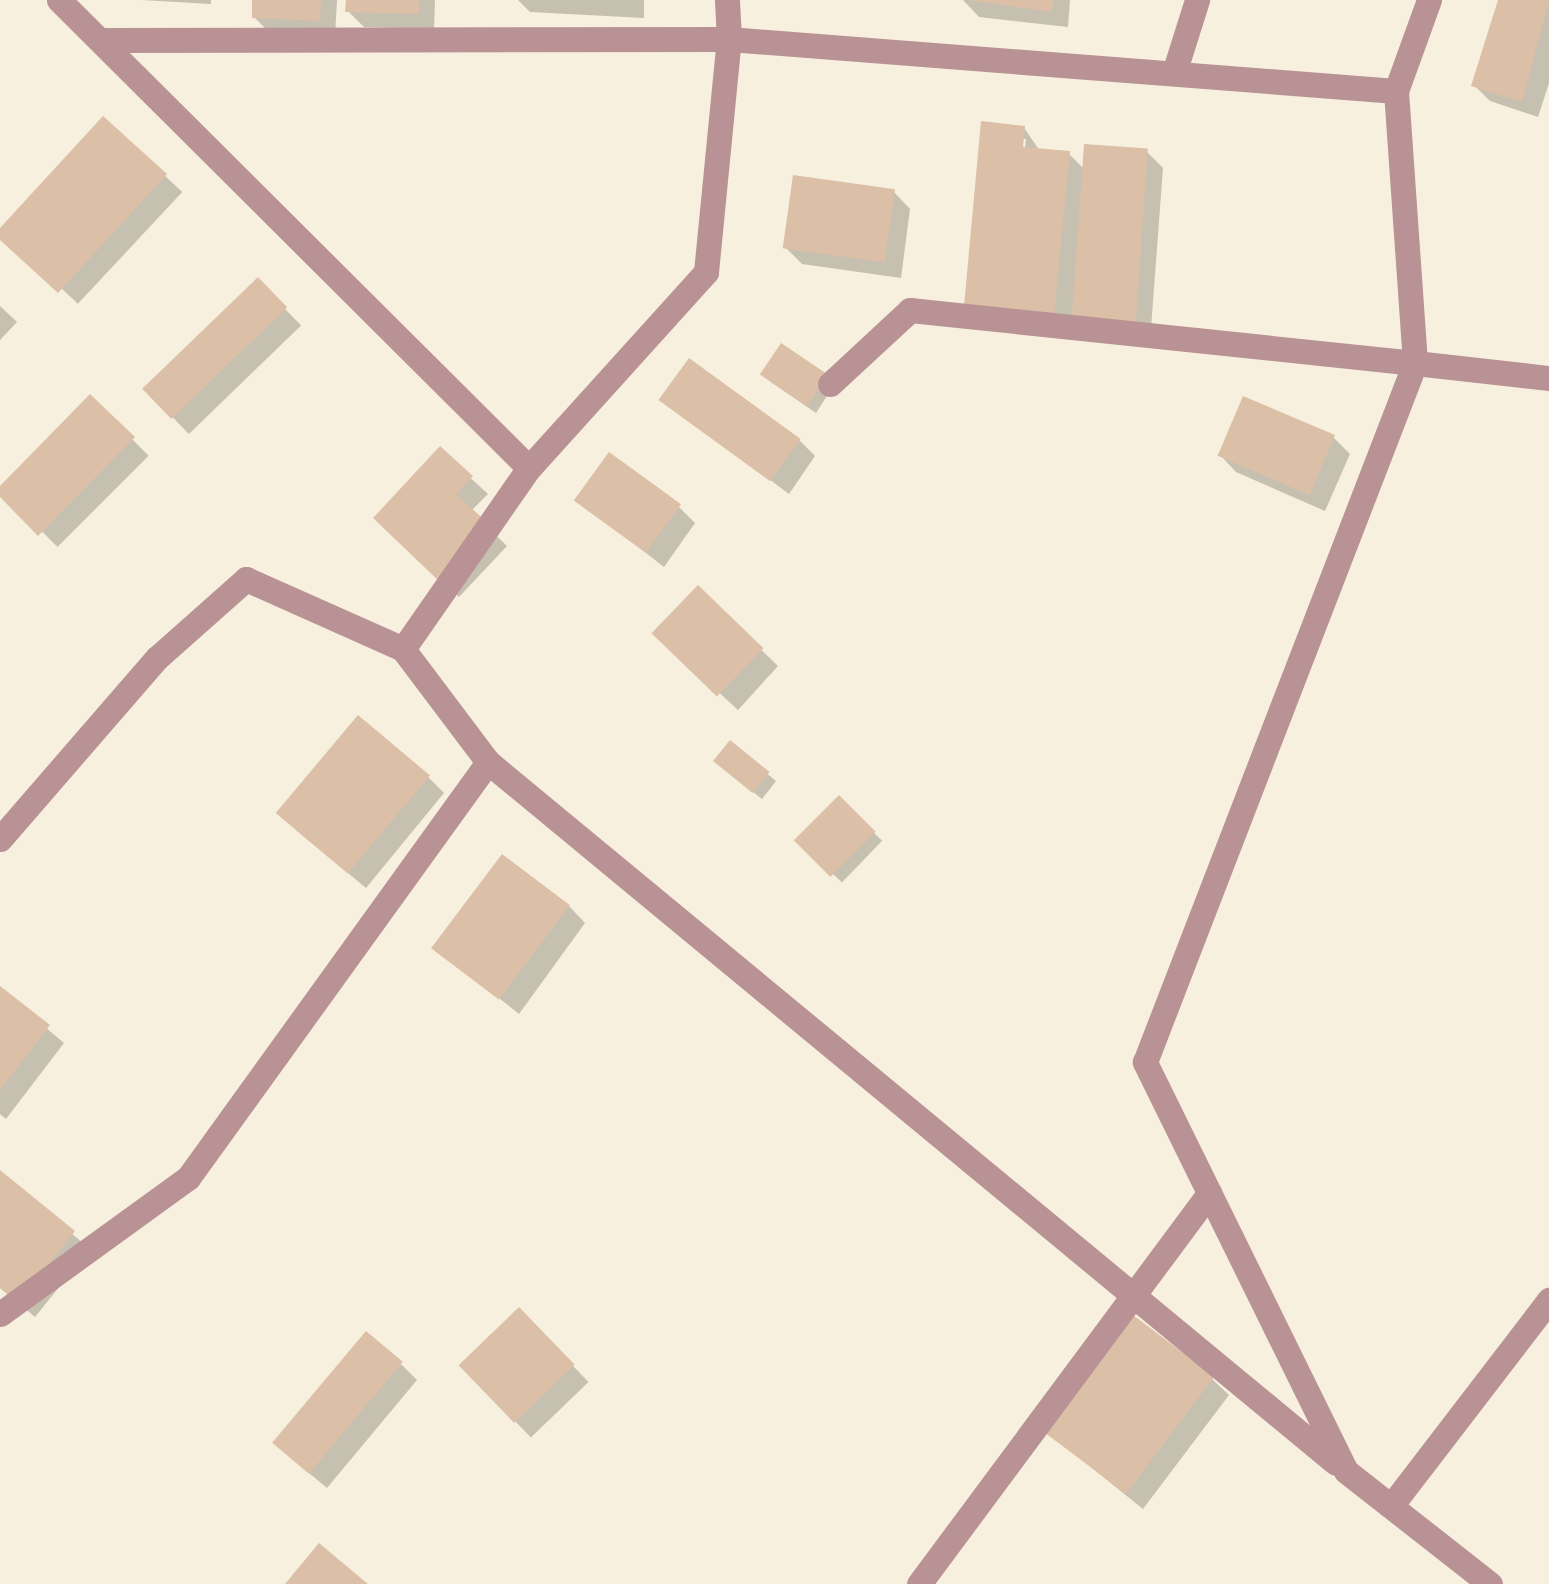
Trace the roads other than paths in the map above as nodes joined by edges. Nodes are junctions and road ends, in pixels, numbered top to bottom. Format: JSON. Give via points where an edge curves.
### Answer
{"nodes":[{"id":1,"x":59,"y":0,"type":"edge"},
{"id":2,"x":726,"y":0,"type":"edge"},
{"id":3,"x":1196,"y":0,"type":"edge"},
{"id":4,"x":1429,"y":0,"type":"edge"},
{"id":5,"x":729,"y":39,"type":"junction"},
{"id":6,"x":103,"y":40,"type":"junction"},
{"id":7,"x":1174,"y":74,"type":"junction"},
{"id":8,"x":1396,"y":91,"type":"junction"},
{"id":9,"x":1415,"y":364,"type":"junction"},
{"id":10,"x":1549,"y":378,"type":"edge"},
{"id":11,"x":830,"y":384,"type":"dead end"},
{"id":12,"x":530,"y":468,"type":"junction"},
{"id":13,"x":403,"y":649,"type":"junction"},
{"id":14,"x":488,"y":762,"type":"junction"},
{"id":15,"x":0,"y":839,"type":"edge"},
{"id":16,"x":1210,"y":1193,"type":"junction"},
{"id":17,"x":1136,"y":1298,"type":"junction"},
{"id":18,"x":1549,"y":1300,"type":"edge"},
{"id":19,"x":0,"y":1314,"type":"edge"},
{"id":20,"x":1346,"y":1471,"type":"junction"},
{"id":21,"x":1391,"y":1506,"type":"junction"},
{"id":22,"x":919,"y":1584,"type":"edge"},
{"id":23,"x":1490,"y":1584,"type":"edge"}],
"edges":[{"from":1,"to":6,"type":"street"},
{"from":2,"to":5,"type":"street"},
{"from":3,"to":7,"type":"street"},
{"from":4,"to":8,"type":"street"},
{"from":5,"to":6,"type":"street"},
{"from":5,"to":7,"type":"street"},
{"from":5,"to":12,"type":"street","via":[[706,272]]},
{"from":6,"to":12,"type":"street"},
{"from":7,"to":8,"type":"street"},
{"from":8,"to":9,"type":"street"},
{"from":9,"to":10,"type":"street"},
{"from":9,"to":11,"type":"street","via":[[910,310]]},
{"from":9,"to":16,"type":"street","via":[[1145,1062]]},
{"from":12,"to":13,"type":"street"},
{"from":13,"to":14,"type":"street"},
{"from":13,"to":15,"type":"street","via":[[246,579],[157,658]]},
{"from":14,"to":17,"type":"street"},
{"from":14,"to":19,"type":"street","via":[[188,1178]]},
{"from":16,"to":17,"type":"street"},
{"from":16,"to":20,"type":"street"},
{"from":17,"to":20,"type":"street"},
{"from":17,"to":22,"type":"street"},
{"from":18,"to":21,"type":"street"},
{"from":20,"to":21,"type":"street"},
{"from":21,"to":23,"type":"street"}]}
